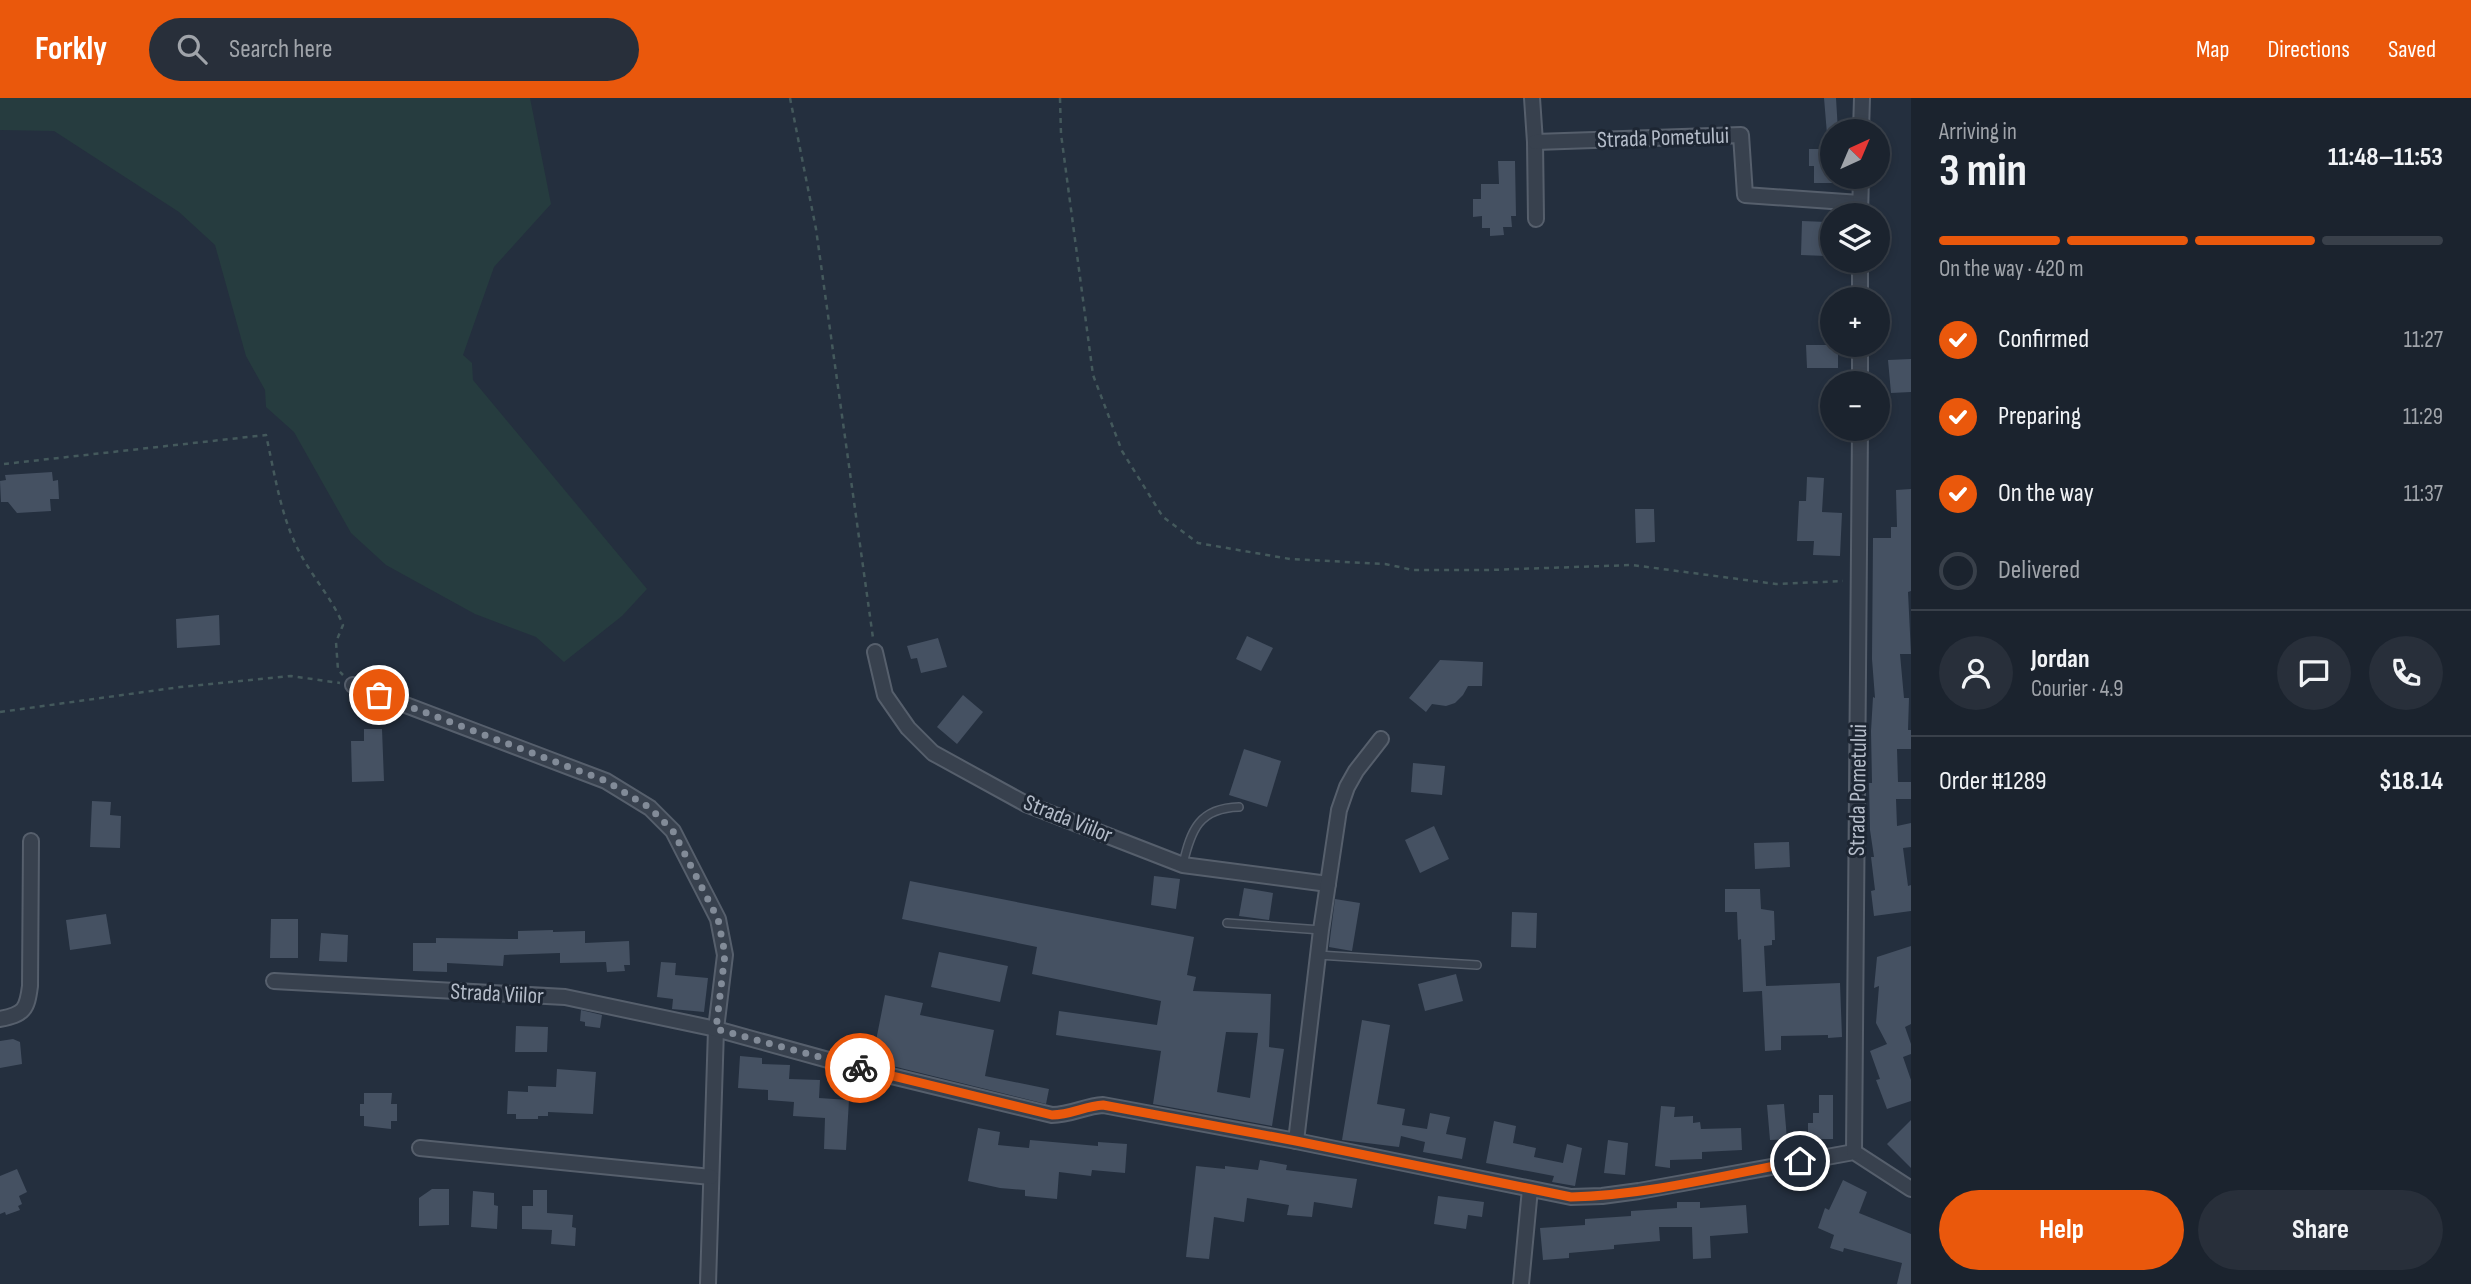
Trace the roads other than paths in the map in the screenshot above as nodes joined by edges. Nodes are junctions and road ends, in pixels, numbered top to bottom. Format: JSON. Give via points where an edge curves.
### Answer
{"nodes":[{"id":1,"x":1532,"y":98,"type":"edge"},
{"id":2,"x":1862,"y":98,"type":"edge"},
{"id":3,"x":1861,"y":119,"type":"edge"},
{"id":4,"x":1535,"y":142,"type":"junction"},
{"id":5,"x":1820,"y":204,"type":"edge"},
{"id":6,"x":1536,"y":219,"type":"dead end"},
{"id":7,"x":1860,"y":441,"type":"edge"},
{"id":8,"x":875,"y":652,"type":"road end"},
{"id":9,"x":353,"y":685,"type":"road end"},
{"id":10,"x":1381,"y":739,"type":"dead end"},
{"id":11,"x":1239,"y":807,"type":"dead end"},
{"id":12,"x":32,"y":841,"type":"dead end"},
{"id":13,"x":1183,"y":865,"type":"junction"},
{"id":14,"x":1328,"y":884,"type":"junction"},
{"id":15,"x":1227,"y":923,"type":"dead end"},
{"id":16,"x":1321,"y":930,"type":"junction"},
{"id":17,"x":1318,"y":955,"type":"junction"},
{"id":18,"x":1477,"y":965,"type":"dead end"},
{"id":19,"x":274,"y":981,"type":"dead end"},
{"id":20,"x":0,"y":1019,"type":"edge"},
{"id":21,"x":716,"y":1029,"type":"junction"},
{"id":22,"x":1296,"y":1141,"type":"junction"},
{"id":23,"x":420,"y":1149,"type":"dead end"},
{"id":24,"x":1854,"y":1152,"type":"junction"},
{"id":25,"x":711,"y":1178,"type":"junction"},
{"id":26,"x":1530,"y":1189,"type":"junction"},
{"id":27,"x":1911,"y":1189,"type":"edge"},
{"id":28,"x":708,"y":1284,"type":"edge"},
{"id":29,"x":1521,"y":1284,"type":"edge"}],
"edges":[{"from":1,"to":4,"type":"street"},
{"from":2,"to":3,"type":"street"},
{"from":4,"to":5,"type":"street","name":"Strada Pometului","via":[[1741,135],[1745,195]]},
{"from":4,"to":6,"type":"street"},
{"from":7,"to":24,"type":"street","name":"Strada Pometului"},
{"from":8,"to":13,"type":"street","name":"Strada Viilor","via":[[885,695],[933,753],[1026,804]]},
{"from":9,"to":21,"type":"street","via":[[606,781],[650,808],[673,831],[718,919],[725,954]]},
{"from":10,"to":14,"type":"street","via":[[1347,787]]},
{"from":11,"to":13,"type":"lane","via":[[1207,814],[1193,829]]},
{"from":12,"to":20,"type":"street","via":[[27,1005],[16,1015]]},
{"from":13,"to":14,"type":"street","name":"Strada Viilor"},
{"from":14,"to":16,"type":"street"},
{"from":15,"to":16,"type":"lane"},
{"from":16,"to":17,"type":"street"},
{"from":17,"to":18,"type":"lane"},
{"from":17,"to":22,"type":"street"},
{"from":19,"to":21,"type":"street","name":"Strada Viilor","via":[[565,997]]},
{"from":21,"to":22,"type":"street","name":"Strada Viilor","via":[[1052,1115],[1103,1105]]},
{"from":21,"to":25,"type":"street"},
{"from":22,"to":26,"type":"street","name":"Strada Viilor"},
{"from":23,"to":25,"type":"street"},
{"from":24,"to":26,"type":"street","name":"Strada Viilor","via":[[1602,1196],[1571,1197]]},
{"from":24,"to":27,"type":"street"},
{"from":25,"to":28,"type":"street"},
{"from":26,"to":29,"type":"street"}]}
